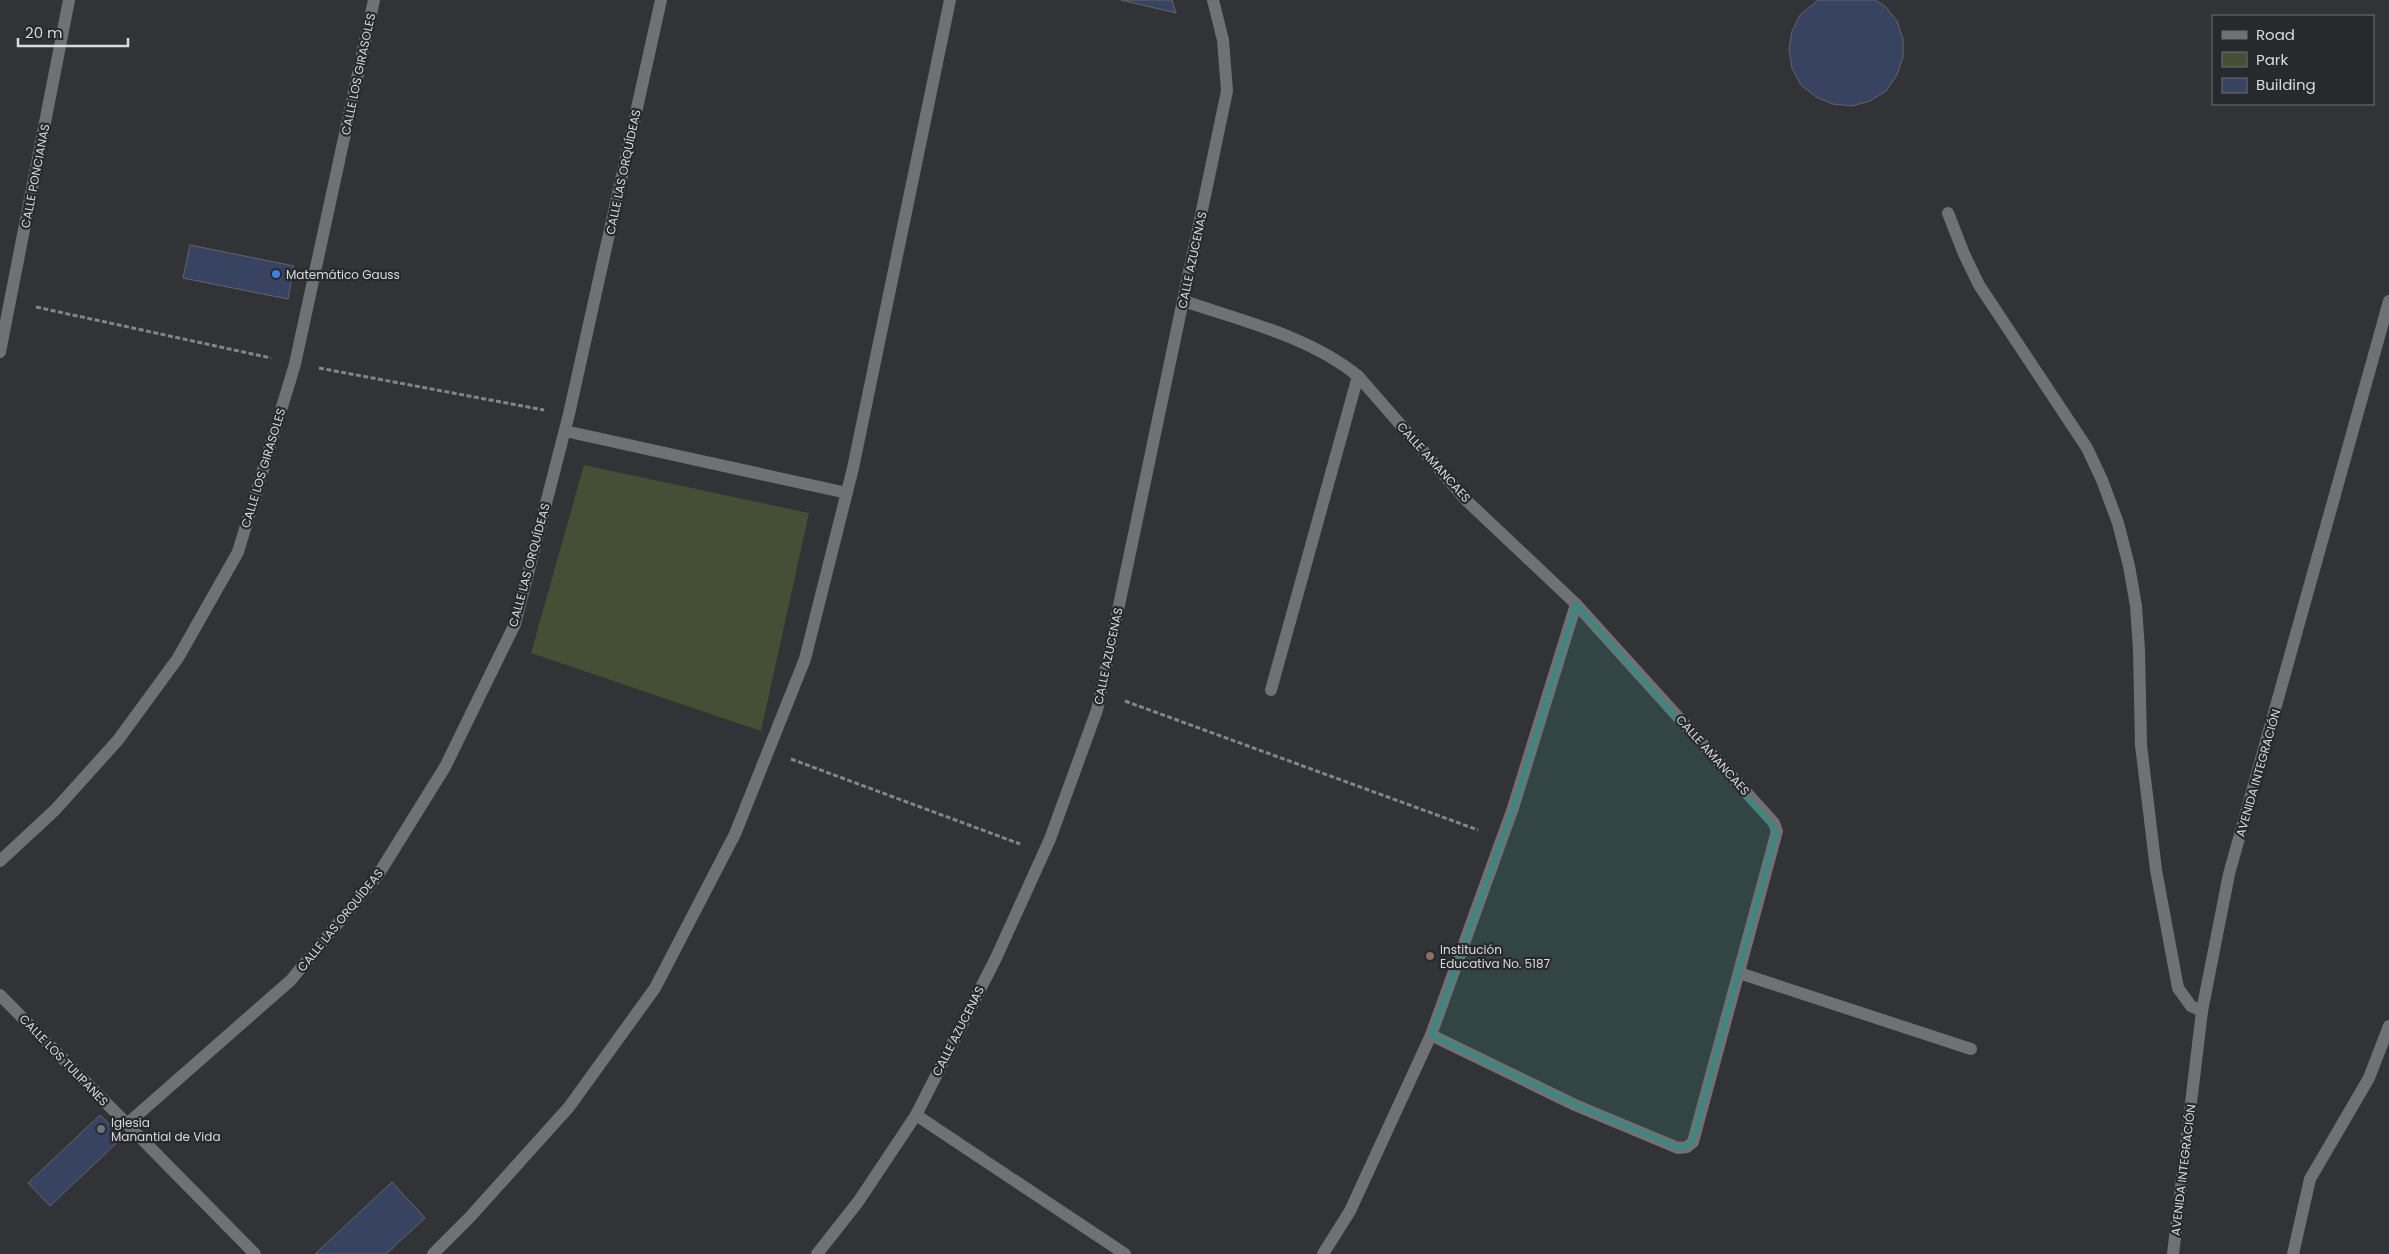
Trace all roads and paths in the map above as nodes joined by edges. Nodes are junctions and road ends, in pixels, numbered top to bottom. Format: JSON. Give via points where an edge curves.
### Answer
{"nodes":[{"id":1,"x":69,"y":0,"type":"edge"},
{"id":2,"x":374,"y":0,"type":"edge"},
{"id":3,"x":661,"y":0,"type":"edge"},
{"id":4,"x":950,"y":0,"type":"edge"},
{"id":5,"x":1213,"y":0,"type":"edge"},
{"id":6,"x":1948,"y":213,"type":"dead end"},
{"id":7,"x":11,"y":301,"type":"junction"},
{"id":8,"x":1184,"y":301,"type":"junction"},
{"id":9,"x":2389,"y":301,"type":"edge"},
{"id":10,"x":0,"y":352,"type":"edge"},
{"id":11,"x":295,"y":364,"type":"junction"},
{"id":12,"x":1358,"y":376,"type":"junction"},
{"id":13,"x":569,"y":414,"type":"junction"},
{"id":14,"x":565,"y":431,"type":"junction"},
{"id":15,"x":847,"y":494,"type":"junction"},
{"id":16,"x":1576,"y":604,"type":"junction"},
{"id":17,"x":1272,"y":690,"type":"dead end"},
{"id":18,"x":1101,"y":692,"type":"junction"},
{"id":19,"x":768,"y":751,"type":"junction"},
{"id":20,"x":1502,"y":839,"type":"junction"},
{"id":21,"x":1044,"y":852,"type":"junction"},
{"id":22,"x":0,"y":861,"type":"edge"},
{"id":23,"x":1739,"y":973,"type":"junction"},
{"id":24,"x":0,"y":995,"type":"edge"},
{"id":25,"x":2202,"y":1011,"type":"junction"},
{"id":26,"x":2389,"y":1026,"type":"edge"},
{"id":27,"x":1431,"y":1035,"type":"junction"},
{"id":28,"x":1971,"y":1049,"type":"dead end"},
{"id":29,"x":916,"y":1115,"type":"junction"},
{"id":30,"x":127,"y":1124,"type":"junction"},
{"id":31,"x":256,"y":1254,"type":"edge"},
{"id":32,"x":433,"y":1254,"type":"edge"},
{"id":33,"x":817,"y":1254,"type":"edge"},
{"id":34,"x":1125,"y":1254,"type":"edge"},
{"id":35,"x":1323,"y":1254,"type":"edge"},
{"id":36,"x":2173,"y":1254,"type":"edge"},
{"id":37,"x":2293,"y":1254,"type":"edge"}],
"edges":[{"from":1,"to":7,"type":"street","name":"CALLE PONCIANAS"},
{"from":2,"to":11,"type":"street","name":"CALLE LOS GIRASOLES"},
{"from":3,"to":13,"type":"street","name":"CALLE LAS ORQUÍDEAS"},
{"from":4,"to":15,"type":"street"},
{"from":5,"to":8,"type":"street","name":"CALLE AZUCENAS","via":[[1223,40],[1227,91]]},
{"from":6,"to":25,"type":"street","via":[[1979,285],[2087,448],[2118,523],[2136,606],[2141,745],[2156,870],[2178,988],[2191,1006]]},
{"from":7,"to":10,"type":"street","name":"CALLE PONCIANAS"},
{"from":7,"to":11,"type":"path"},
{"from":8,"to":12,"type":"street","name":"CALLE AMANCAES","via":[[1302,342],[1339,360]]},
{"from":8,"to":18,"type":"street","name":"CALLE AZUCENAS"},
{"from":9,"to":25,"type":"street","name":"AVENIDA INTEGRACIÓN","via":[[2229,874]]},
{"from":11,"to":13,"type":"path"},
{"from":11,"to":22,"type":"street","name":"CALLE LOS GIRASOLES","via":[[238,552],[178,658],[112,747],[55,810]]},
{"from":12,"to":16,"type":"street","name":"CALLE AMANCAES","via":[[1467,501]]},
{"from":12,"to":17,"type":"street"},
{"from":13,"to":14,"type":"street","name":"CALLE LAS ORQUÍDEAS"},
{"from":14,"to":15,"type":"street"},
{"from":14,"to":30,"type":"street","name":"CALLE LAS ORQUÍDEAS","via":[[515,624],[445,767],[378,875],[290,980]]},
{"from":15,"to":19,"type":"street","via":[[805,659]]},
{"from":16,"to":20,"type":"street"},
{"from":16,"to":23,"type":"street","name":"CALLE AMANCAES","via":[[1774,824],[1777,832]]},
{"from":18,"to":20,"type":"path"},
{"from":18,"to":21,"type":"street","name":"CALLE AZUCENAS"},
{"from":19,"to":21,"type":"path"},
{"from":19,"to":32,"type":"street","via":[[735,834],[655,988],[569,1107]]},
{"from":20,"to":27,"type":"street"},
{"from":21,"to":29,"type":"street","name":"CALLE AZUCENAS","via":[[996,958]]},
{"from":23,"to":27,"type":"street","name":"CALLE AMANCAES","via":[[1694,1142],[1687,1147],[1678,1148],[1575,1106]]},
{"from":23,"to":28,"type":"street"},
{"from":24,"to":30,"type":"street","name":"CALLE LOS TULIPANES"},
{"from":25,"to":36,"type":"street","name":"AVENIDA INTEGRACIÓN"},
{"from":26,"to":37,"type":"street","via":[[2369,1078],[2310,1179]]},
{"from":27,"to":35,"type":"street","via":[[1350,1211]]},
{"from":29,"to":33,"type":"street","name":"CALLE AZUCENAS","via":[[858,1202]]},
{"from":29,"to":34,"type":"street"},
{"from":30,"to":31,"type":"street","name":"CALLE LOS TULIPANES"}]}
